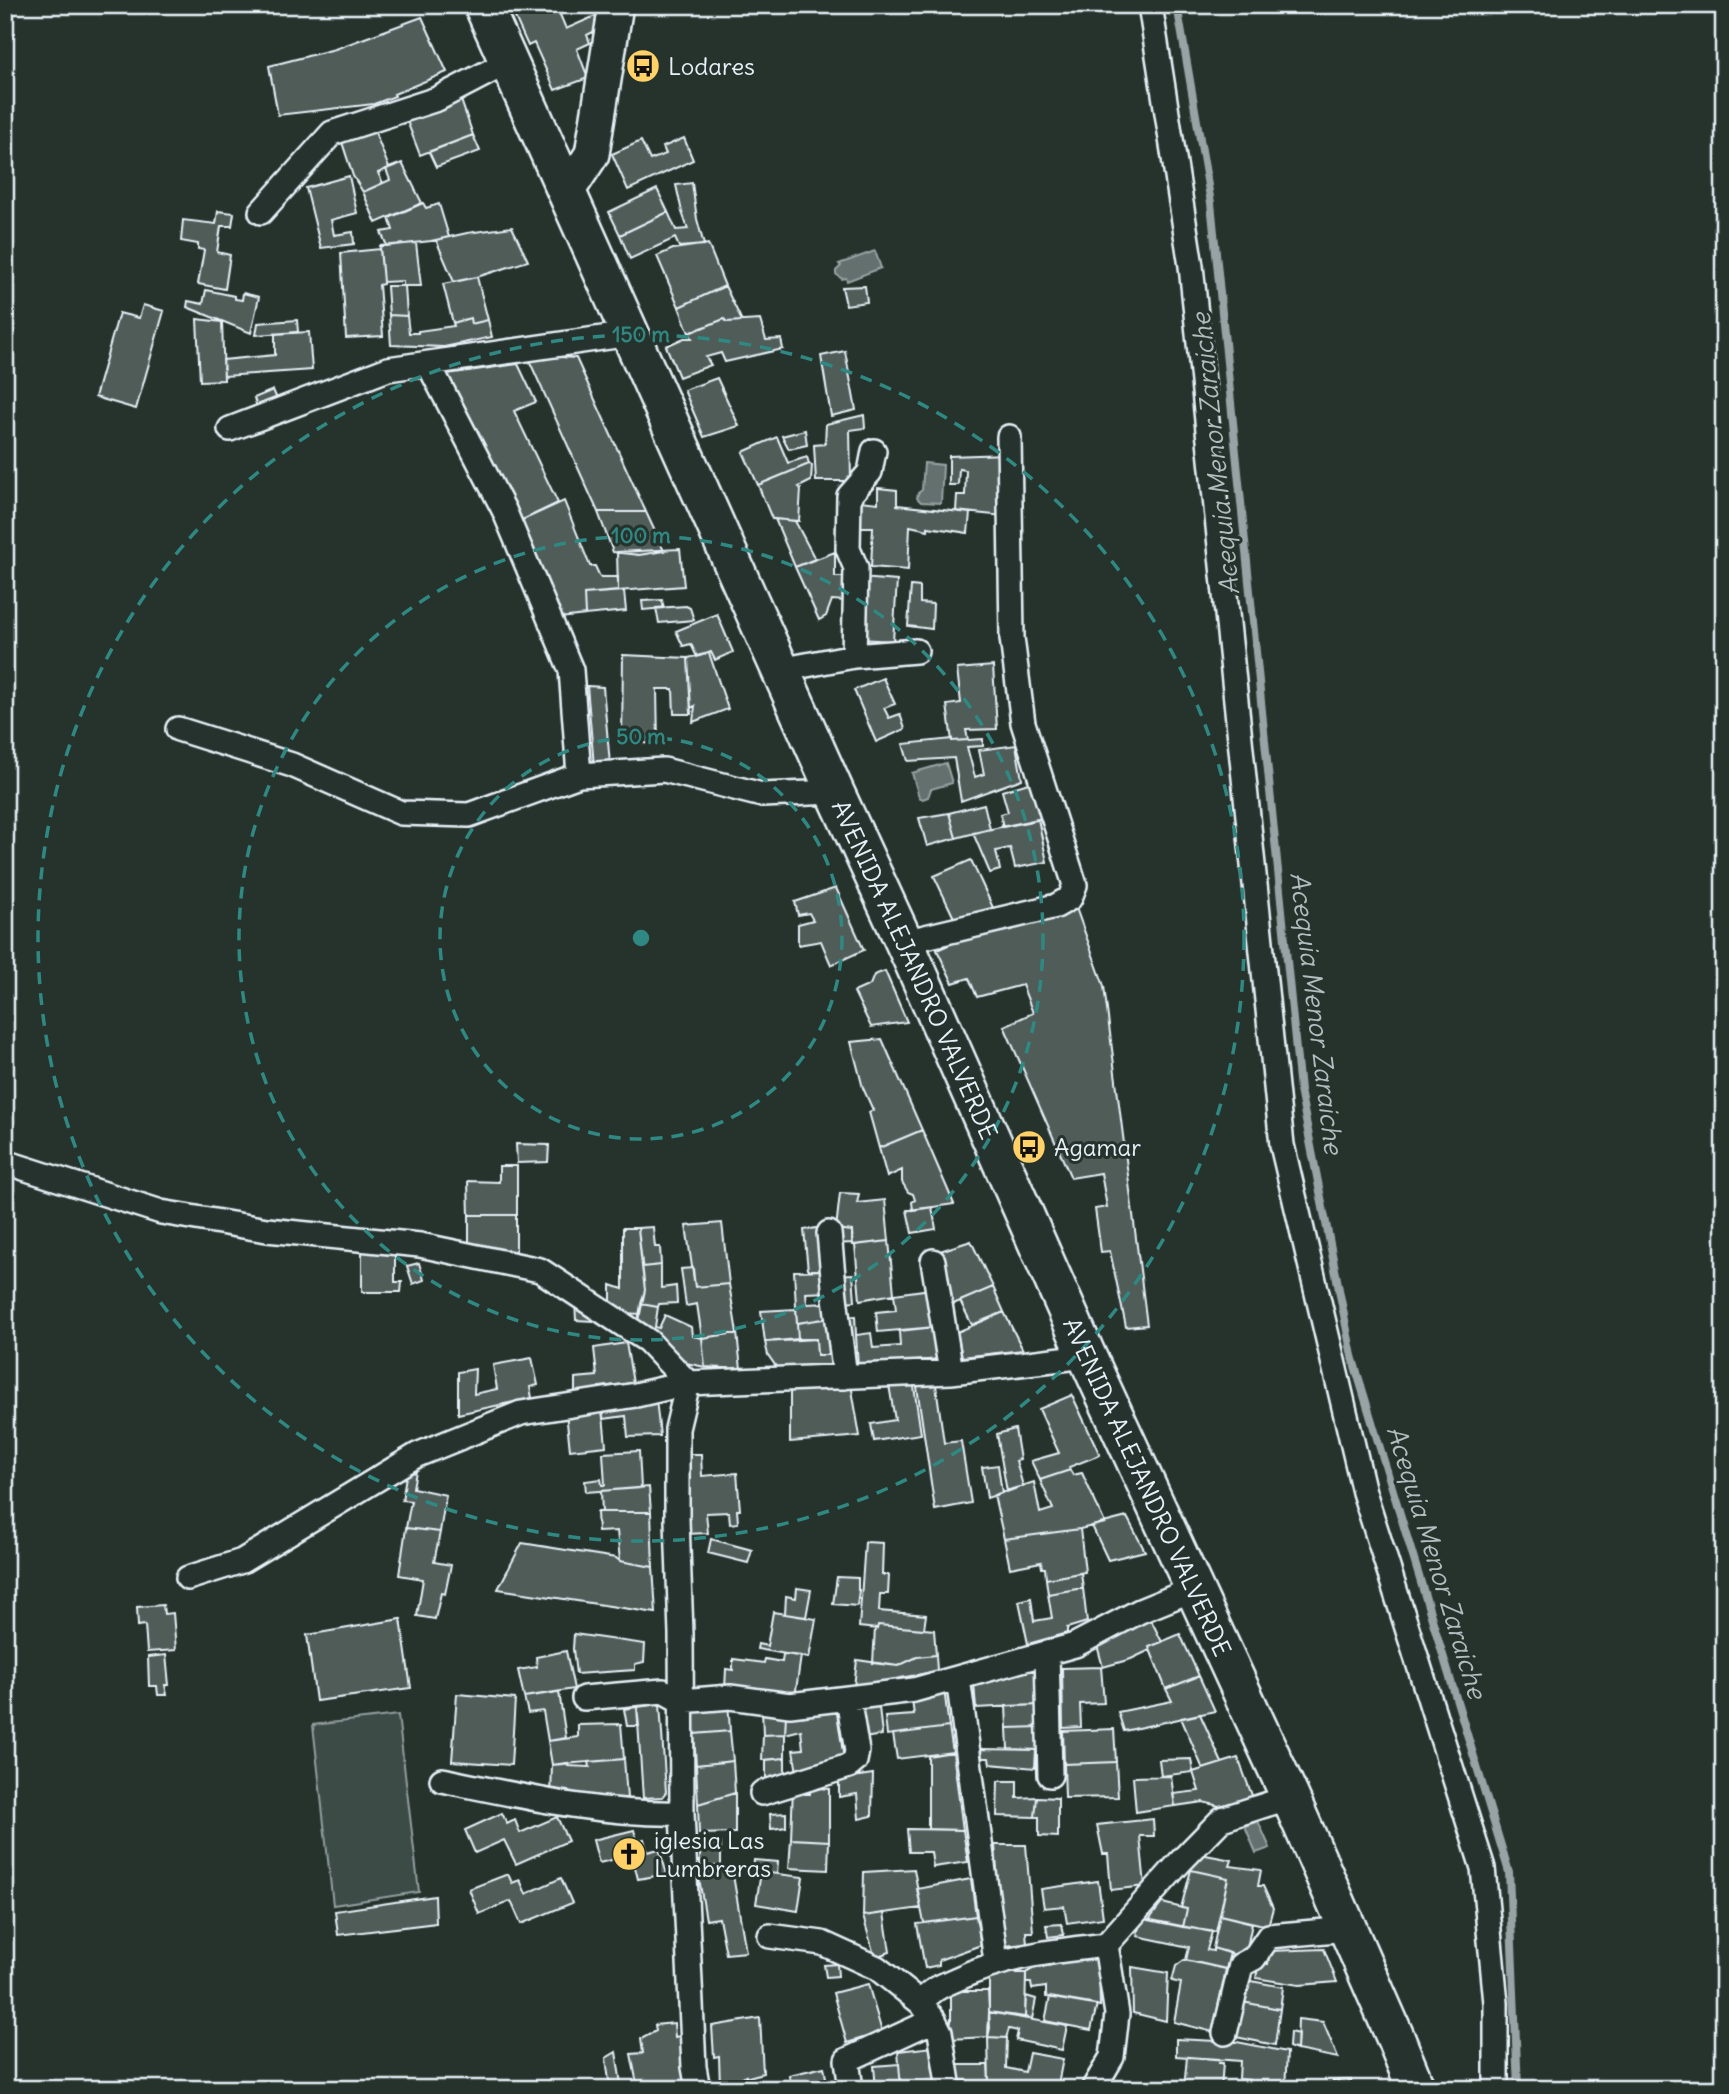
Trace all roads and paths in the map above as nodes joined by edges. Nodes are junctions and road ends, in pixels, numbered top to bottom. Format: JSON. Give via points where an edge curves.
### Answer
{"nodes":[{"id":1,"x":482,"y":5,"type":"edge"},
{"id":2,"x":616,"y":5,"type":"edge"},
{"id":3,"x":1150,"y":5,"type":"edge"},
{"id":4,"x":508,"y":62,"type":"junction"},
{"id":5,"x":567,"y":192,"type":"junction"},
{"id":6,"x":261,"y":212,"type":"dead end"},
{"id":7,"x":630,"y":334,"type":"junction"},
{"id":8,"x":428,"y":363,"type":"junction"},
{"id":9,"x":230,"y":429,"type":"dead end"},
{"id":10,"x":1009,"y":437,"type":"dead end"},
{"id":11,"x":874,"y":451,"type":"dead end"},
{"id":12,"x":916,"y":651,"type":"dead end"},
{"id":13,"x":854,"y":656,"type":"junction"},
{"id":14,"x":780,"y":670,"type":"junction"},
{"id":15,"x":178,"y":729,"type":"dead end"},
{"id":16,"x":579,"y":775,"type":"junction"},
{"id":17,"x":835,"y":792,"type":"junction"},
{"id":18,"x":904,"y":942,"type":"junction"},
{"id":19,"x":5,"y":1163,"type":"edge"},
{"id":20,"x":829,"y":1233,"type":"dead end"},
{"id":21,"x":933,"y":1261,"type":"dead end"},
{"id":22,"x":1087,"y":1356,"type":"junction"},
{"id":23,"x":951,"y":1372,"type":"junction"},
{"id":24,"x":845,"y":1377,"type":"junction"},
{"id":25,"x":688,"y":1383,"type":"junction"},
{"id":26,"x":188,"y":1578,"type":"dead end"},
{"id":27,"x":1195,"y":1589,"type":"junction"},
{"id":28,"x":1047,"y":1653,"type":"junction"},
{"id":29,"x":958,"y":1678,"type":"junction"},
{"id":30,"x":584,"y":1698,"type":"dead end"},
{"id":31,"x":848,"y":1698,"type":"junction"},
{"id":32,"x":681,"y":1701,"type":"junction"},
{"id":33,"x":1050,"y":1775,"type":"dead end"},
{"id":34,"x":442,"y":1780,"type":"dead end"},
{"id":35,"x":762,"y":1793,"type":"dead end"},
{"id":36,"x":1290,"y":1797,"type":"junction"},
{"id":37,"x":682,"y":1813,"type":"junction"},
{"id":38,"x":1348,"y":1929,"type":"junction"},
{"id":39,"x":770,"y":1936,"type":"dead end"},
{"id":40,"x":1106,"y":1945,"type":"junction"},
{"id":41,"x":996,"y":1962,"type":"junction"},
{"id":42,"x":928,"y":2012,"type":"junction"},
{"id":43,"x":1225,"y":2033,"type":"dead end"},
{"id":44,"x":698,"y":2089,"type":"edge"},
{"id":45,"x":851,"y":2089,"type":"edge"},
{"id":46,"x":949,"y":2089,"type":"edge"},
{"id":47,"x":1093,"y":2089,"type":"edge"},
{"id":48,"x":1416,"y":2089,"type":"edge"},
{"id":49,"x":1496,"y":2089,"type":"edge"}],
"edges":[{"from":1,"to":4,"type":"main road","name":"AVENIDA ALEJANDRO VALVERDE"},
{"from":2,"to":5,"type":"main road","via":[[592,154]]},
{"from":3,"to":49,"type":"street","via":[[1191,266],[1282,1145],[1364,1492],[1483,1868],[1496,2003]]},
{"from":4,"to":5,"type":"main road","name":"AVENIDA ALEJANDRO VALVERDE"},
{"from":4,"to":6,"type":"street","via":[[437,99],[332,133]]},
{"from":5,"to":7,"type":"main road","name":"AVENIDA ALEJANDRO VALVERDE"},
{"from":7,"to":8,"type":"street"},
{"from":7,"to":14,"type":"main road","name":"AVENIDA ALEJANDRO VALVERDE"},
{"from":8,"to":9,"type":"street","via":[[388,369]]},
{"from":8,"to":16,"type":"street","via":[[504,510],[571,670]]},
{"from":10,"to":18,"type":"street","via":[[1012,638],[1023,723],[1075,885],[1069,898],[1056,906]]},
{"from":11,"to":13,"type":"street","via":[[870,472],[849,496],[848,549],[856,568]]},
{"from":12,"to":13,"type":"street"},
{"from":13,"to":14,"type":"street"},
{"from":14,"to":17,"type":"main road","name":"AVENIDA ALEJANDRO VALVERDE"},
{"from":15,"to":16,"type":"street","via":[[292,765],[401,813],[470,815]]},
{"from":16,"to":17,"type":"street","via":[[664,770],[761,795]]},
{"from":17,"to":18,"type":"main road","name":"AVENIDA ALEJANDRO VALVERDE"},
{"from":18,"to":22,"type":"main road","name":"AVENIDA ALEJANDRO VALVERDE"},
{"from":19,"to":25,"type":"street","via":[[161,1212],[267,1230],[420,1245],[540,1270],[648,1341]]},
{"from":20,"to":24,"type":"street"},
{"from":21,"to":23,"type":"street"},
{"from":22,"to":23,"type":"street"},
{"from":22,"to":27,"type":"main road","name":"AVENIDA ALEJANDRO VALVERDE"},
{"from":23,"to":24,"type":"street"},
{"from":24,"to":25,"type":"street"},
{"from":25,"to":26,"type":"street","via":[[520,1413],[417,1455],[242,1561]]},
{"from":25,"to":32,"type":"street","via":[[677,1429]]},
{"from":27,"to":28,"type":"street","via":[[1075,1645]]},
{"from":27,"to":36,"type":"main road","name":"AVENIDA ALEJANDRO VALVERDE"},
{"from":28,"to":29,"type":"street"},
{"from":28,"to":33,"type":"street"},
{"from":29,"to":31,"type":"street","via":[[914,1690]]},
{"from":29,"to":41,"type":"street"},
{"from":30,"to":32,"type":"street","via":[[663,1691]]},
{"from":31,"to":32,"type":"street","via":[[790,1705],[730,1697]]},
{"from":31,"to":35,"type":"street","via":[[855,1761]]},
{"from":32,"to":37,"type":"street"},
{"from":34,"to":37,"type":"street","via":[[635,1812]]},
{"from":36,"to":38,"type":"main road","name":"AVENIDA ALEJANDRO VALVERDE"},
{"from":36,"to":40,"type":"street","via":[[1222,1819]]},
{"from":37,"to":44,"type":"street"},
{"from":38,"to":43,"type":"street","via":[[1269,1936],[1254,1958],[1241,1965]]},
{"from":38,"to":48,"type":"main road","name":"AVENIDA ALEJANDRO VALVERDE"},
{"from":39,"to":42,"type":"street","via":[[822,1943],[877,1968]]},
{"from":40,"to":41,"type":"street"},
{"from":40,"to":47,"type":"street","via":[[1117,2014],[1112,2057]]},
{"from":41,"to":42,"type":"street","via":[[931,1991]]},
{"from":42,"to":45,"type":"street","via":[[847,2060]]},
{"from":42,"to":46,"type":"street","via":[[940,2032]]}]}
